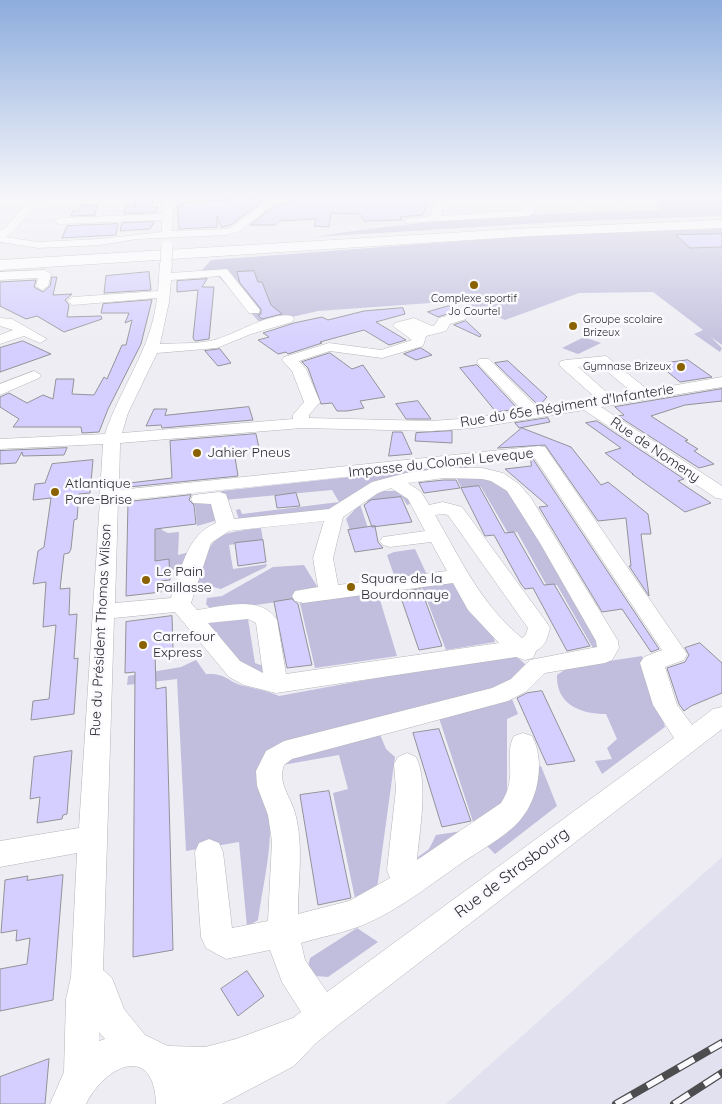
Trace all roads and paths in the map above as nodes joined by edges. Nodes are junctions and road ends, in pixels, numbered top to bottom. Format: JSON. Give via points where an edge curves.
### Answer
{"nodes":[{"id":1,"x":167,"y":250,"type":"edge"},
{"id":2,"x":182,"y":250,"type":"edge"},
{"id":3,"x":247,"y":250,"type":"edge"},
{"id":4,"x":0,"y":261,"type":"edge"},
{"id":5,"x":0,"y":265,"type":"edge"},
{"id":6,"x":0,"y":276,"type":"edge"},
{"id":7,"x":165,"y":277,"type":"junction"},
{"id":8,"x":42,"y":286,"type":"dead end"},
{"id":9,"x":164,"y":294,"type":"junction"},
{"id":10,"x":74,"y":301,"type":"dead end"},
{"id":11,"x":254,"y":310,"type":"dead end"},
{"id":12,"x":462,"y":316,"type":"dead end"},
{"id":13,"x":287,"y":319,"type":"dead end"},
{"id":14,"x":0,"y":322,"type":"edge"},
{"id":15,"x":24,"y":331,"type":"junction"},
{"id":16,"x":40,"y":339,"type":"dead end"},
{"id":17,"x":0,"y":340,"type":"edge"},
{"id":18,"x":152,"y":349,"type":"junction"},
{"id":19,"x":484,"y":362,"type":"dead end"},
{"id":20,"x":34,"y":376,"type":"dead end"},
{"id":21,"x":722,"y":382,"type":"edge"},
{"id":22,"x":0,"y":390,"type":"edge"},
{"id":23,"x":645,"y":395,"type":"junction"},
{"id":24,"x":608,"y":401,"type":"junction"},
{"id":25,"x":588,"y":405,"type":"junction"},
{"id":26,"x":534,"y":414,"type":"junction"},
{"id":27,"x":302,"y":422,"type":"junction"},
{"id":28,"x":112,"y":439,"type":"junction"},
{"id":29,"x":0,"y":444,"type":"edge"},
{"id":30,"x":393,"y":481,"type":"junction"},
{"id":31,"x":722,"y":494,"type":"edge"},
{"id":32,"x":107,"y":497,"type":"junction"},
{"id":33,"x":200,"y":500,"type":"dead end"},
{"id":34,"x":424,"y":512,"type":"junction"},
{"id":35,"x":333,"y":514,"type":"junction"},
{"id":36,"x":226,"y":526,"type":"junction"},
{"id":37,"x":436,"y":535,"type":"junction"},
{"id":38,"x":390,"y":541,"type":"dead end"},
{"id":39,"x":460,"y":576,"type":"junction"},
{"id":40,"x":330,"y":592,"type":"junction"},
{"id":41,"x":303,"y":596,"type":"dead end"},
{"id":42,"x":186,"y":611,"type":"junction"},
{"id":43,"x":102,"y":612,"type":"junction"},
{"id":44,"x":530,"y":657,"type":"junction"},
{"id":45,"x":276,"y":684,"type":"junction"},
{"id":46,"x":722,"y":716,"type":"edge"},
{"id":47,"x":692,"y":739,"type":"junction"},
{"id":48,"x":524,"y":743,"type":"dead end"},
{"id":49,"x":407,"y":764,"type":"dead end"},
{"id":50,"x":91,"y":838,"type":"junction"},
{"id":51,"x":209,"y":852,"type":"dead end"},
{"id":52,"x":0,"y":854,"type":"edge"},
{"id":53,"x":407,"y":882,"type":"junction"},
{"id":54,"x":283,"y":933,"type":"junction"},
{"id":55,"x":87,"y":977,"type":"junction"},
{"id":56,"x":314,"y":1023,"type":"junction"},
{"id":57,"x":134,"y":1048,"type":"junction"},
{"id":58,"x":164,"y":1063,"type":"junction"},
{"id":59,"x":75,"y":1090,"type":"edge"},
{"id":60,"x":174,"y":1104,"type":"edge"},
{"id":61,"x":192,"y":1104,"type":"edge"}],
"edges":[{"from":1,"to":7,"type":"street","name":"Rue du Président Thomas Wilson","bridge":true},
{"from":2,"to":4,"type":"highway"},
{"from":3,"to":5,"type":"highway"},
{"from":6,"to":8,"type":"street","via":[[45,274]]},
{"from":7,"to":9,"type":"street","name":"Rue du Président Thomas Wilson"},
{"from":7,"to":11,"type":"street","via":[[223,272]]},
{"from":9,"to":10,"type":"street"},
{"from":9,"to":18,"type":"street","name":"Rue du Président Thomas Wilson"},
{"from":12,"to":27,"type":"street","via":[[444,321],[441,328],[425,334],[418,343],[382,354],[329,347],[289,360],[299,370],[312,402],[301,415]]},
{"from":13,"to":18,"type":"street","via":[[217,344]]},
{"from":14,"to":15,"type":"street"},
{"from":15,"to":16,"type":"street"},
{"from":15,"to":17,"type":"street"},
{"from":18,"to":28,"type":"street","name":"Rue du Président Thomas Wilson","via":[[120,414]]},
{"from":19,"to":26,"type":"street"},
{"from":20,"to":22,"type":"street"},
{"from":21,"to":23,"type":"street","name":"Rue du 65e Régiment d'Infanterie"},
{"from":23,"to":24,"type":"street","name":"Rue du 65e Régiment d'Infanterie"},
{"from":23,"to":24,"type":"street","via":[[601,359],[566,364]]},
{"from":24,"to":25,"type":"street","name":"Rue du 65e Régiment d'Infanterie"},
{"from":25,"to":26,"type":"street","name":"Rue du 65e Régiment d'Infanterie"},
{"from":25,"to":31,"type":"street","name":"Rue de Nomeny"},
{"from":26,"to":27,"type":"street","name":"Rue du 65e Régiment d'Infanterie","via":[[431,426]]},
{"from":27,"to":28,"type":"street","name":"Rue du 65e Régiment d'Infanterie"},
{"from":28,"to":29,"type":"street","name":"Rue du 65e Régiment d'Infanterie"},
{"from":28,"to":32,"type":"street","name":"Rue du Président Thomas Wilson"},
{"from":30,"to":34,"type":"street","via":[[415,496]]},
{"from":30,"to":35,"type":"street","via":[[366,492],[344,510]]},
{"from":30,"to":44,"type":"street","via":[[481,473],[502,479],[514,488],[563,566],[608,648],[598,657]]},
{"from":32,"to":43,"type":"street","name":"Rue du Président Thomas Wilson"},
{"from":32,"to":47,"type":"street","name":"Impasse du Colonel Leveque","via":[[539,451],[676,654],[652,664],[669,715],[677,728]]},
{"from":33,"to":36,"type":"street","via":[[219,498]]},
{"from":34,"to":37,"type":"street"},
{"from":34,"to":44,"type":"street","via":[[443,508],[456,511],[538,628]]},
{"from":35,"to":36,"type":"street"},
{"from":35,"to":40,"type":"street","via":[[323,558]]},
{"from":36,"to":42,"type":"street","via":[[206,536],[201,543]]},
{"from":37,"to":38,"type":"street"},
{"from":37,"to":39,"type":"street"},
{"from":39,"to":40,"type":"street"},
{"from":39,"to":44,"type":"street","via":[[476,605],[499,632]]},
{"from":40,"to":41,"type":"street"},
{"from":42,"to":43,"type":"street"},
{"from":42,"to":45,"type":"street","via":[[240,674],[254,681]]},
{"from":42,"to":45,"type":"street","via":[[252,610],[266,620]]},
{"from":43,"to":50,"type":"street","name":"Rue du Président Thomas Wilson"},
{"from":44,"to":45,"type":"street"},
{"from":44,"to":54,"type":"street","via":[[519,685],[499,695],[284,751],[276,756],[268,777],[281,812],[286,844]]},
{"from":46,"to":47,"type":"street","name":"Rue de Strasbourg"},
{"from":47,"to":56,"type":"street","name":"Rue de Strasbourg"},
{"from":48,"to":53,"type":"street","via":[[522,794],[511,811]]},
{"from":49,"to":53,"type":"street","via":[[409,788],[402,870]]},
{"from":50,"to":52,"type":"street"},
{"from":50,"to":55,"type":"street","name":"Rue du Président Thomas Wilson"},
{"from":51,"to":54,"type":"street","via":[[217,936],[226,944]]},
{"from":53,"to":54,"type":"street","via":[[354,914]]},
{"from":54,"to":56,"type":"street","via":[[290,963],[314,1003]]},
{"from":55,"to":57,"type":"street","via":[[100,990],[111,1020]]},
{"from":55,"to":59,"type":"street","name":"Rue du Président Thomas Wilson","via":[[82,999]]},
{"from":56,"to":58,"type":"street","name":"Rue de Strasbourg","via":[[236,1056],[206,1064]]},
{"from":56,"to":61,"type":"street","name":"Rue de Strasbourg","via":[[282,1054],[208,1092]]},
{"from":57,"to":58,"type":"street","via":[[153,1054]]},
{"from":57,"to":59,"type":"street","via":[[110,1053],[95,1063]]},
{"from":58,"to":60,"type":"street","via":[[172,1075]]}]}
